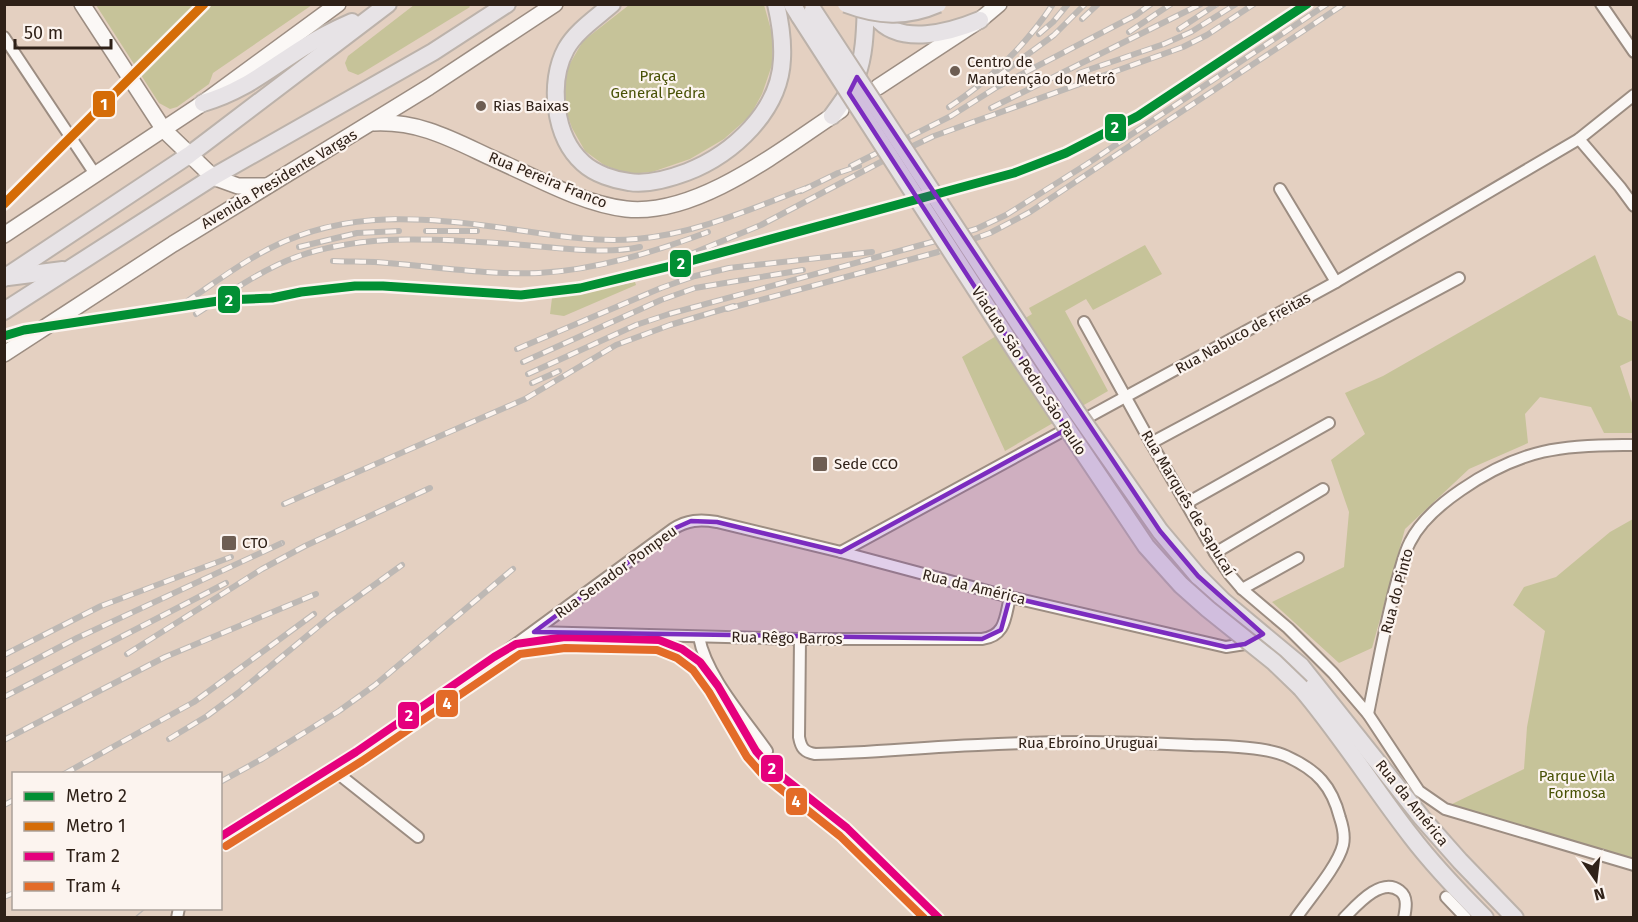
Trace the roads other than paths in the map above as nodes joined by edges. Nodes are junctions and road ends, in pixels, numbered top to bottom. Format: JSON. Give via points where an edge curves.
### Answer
{"nodes":[{"id":1,"x":82,"y":4,"type":"edge"},
{"id":2,"x":338,"y":4,"type":"edge"},
{"id":3,"x":507,"y":4,"type":"edge"},
{"id":4,"x":555,"y":4,"type":"edge"},
{"id":5,"x":612,"y":4,"type":"edge"},
{"id":6,"x":776,"y":4,"type":"edge"},
{"id":7,"x":846,"y":4,"type":"edge"},
{"id":8,"x":868,"y":4,"type":"edge"},
{"id":9,"x":938,"y":4,"type":"edge"},
{"id":10,"x":999,"y":4,"type":"edge"},
{"id":11,"x":1600,"y":4,"type":"edge"},
{"id":12,"x":383,"y":8,"type":"edge"},
{"id":13,"x":804,"y":9,"type":"edge"},
{"id":14,"x":980,"y":20,"type":"junction"},
{"id":15,"x":4,"y":37,"type":"edge"},
{"id":16,"x":1634,"y":52,"type":"edge"},
{"id":17,"x":878,"y":87,"type":"dead end"},
{"id":18,"x":1634,"y":95,"type":"edge"},
{"id":19,"x":203,"y":103,"type":"junction"},
{"id":20,"x":847,"y":106,"type":"dead end"},
{"id":21,"x":832,"y":116,"type":"junction"},
{"id":22,"x":371,"y":123,"type":"junction"},
{"id":23,"x":164,"y":130,"type":"junction"},
{"id":24,"x":1579,"y":139,"type":"junction"},
{"id":25,"x":189,"y":155,"type":"junction"},
{"id":26,"x":95,"y":174,"type":"junction"},
{"id":27,"x":213,"y":177,"type":"junction"},
{"id":28,"x":270,"y":185,"type":"junction"},
{"id":29,"x":1280,"y":189,"type":"dead end"},
{"id":30,"x":1634,"y":206,"type":"edge"},
{"id":31,"x":4,"y":235,"type":"edge"},
{"id":32,"x":68,"y":270,"type":"junction"},
{"id":33,"x":4,"y":278,"type":"edge"},
{"id":34,"x":1459,"y":278,"type":"dead end"},
{"id":35,"x":1336,"y":282,"type":"junction"},
{"id":36,"x":4,"y":311,"type":"edge"},
{"id":37,"x":1084,"y":322,"type":"dead end"},
{"id":38,"x":4,"y":354,"type":"edge"},
{"id":39,"x":1125,"y":397,"type":"junction"},
{"id":40,"x":1329,"y":423,"type":"dead end"},
{"id":41,"x":1150,"y":443,"type":"junction"},
{"id":42,"x":1634,"y":445,"type":"edge"},
{"id":43,"x":1323,"y":489,"type":"dead end"},
{"id":44,"x":1187,"y":503,"type":"junction"},
{"id":45,"x":684,"y":523,"type":"joint"},
{"id":46,"x":841,"y":552,"type":"junction"},
{"id":47,"x":1215,"y":554,"type":"junction"},
{"id":48,"x":1298,"y":558,"type":"dead end"},
{"id":49,"x":1198,"y":576,"type":"joint"},
{"id":50,"x":1242,"y":589,"type":"junction"},
{"id":51,"x":1010,"y":597,"type":"junction"},
{"id":52,"x":534,"y":632,"type":"junction"},
{"id":53,"x":1263,"y":634,"type":"junction"},
{"id":54,"x":699,"y":637,"type":"junction"},
{"id":55,"x":800,"y":639,"type":"junction"},
{"id":56,"x":1368,"y":714,"type":"junction"},
{"id":57,"x":767,"y":751,"type":"dead end"},
{"id":58,"x":336,"y":771,"type":"junction"},
{"id":59,"x":418,"y":837,"type":"dead end"},
{"id":60,"x":222,"y":840,"type":"edge"},
{"id":61,"x":1634,"y":865,"type":"edge"},
{"id":62,"x":1454,"y":896,"type":"junction"},
{"id":63,"x":1512,"y":917,"type":"edge"},
{"id":64,"x":1296,"y":918,"type":"edge"},
{"id":65,"x":1344,"y":918,"type":"edge"},
{"id":66,"x":1404,"y":918,"type":"edge"},
{"id":67,"x":1466,"y":918,"type":"edge"},
{"id":68,"x":1485,"y":918,"type":"edge"}],
"edges":[{"from":1,"to":23,"type":"main road"},
{"from":2,"to":19,"type":"main road"},
{"from":3,"to":27,"type":"main road","name":"Avenida Presidente Vargas","via":[[433,52]]},
{"from":4,"to":22,"type":"main road","name":"Avenida Presidente Vargas"},
{"from":5,"to":6,"type":"main road","via":[[567,47],[558,68],[555,97],[559,121],[583,163],[604,176],[631,183],[655,181],[699,167],[745,135],[774,92],[782,59]]},
{"from":7,"to":9,"type":"main road","bridge":true,"via":[[864,11],[906,15]]},
{"from":8,"to":14,"type":"main road","via":[[876,17],[898,32],[936,34]]},
{"from":8,"to":21,"type":"main road","via":[[857,76]]},
{"from":10,"to":14,"type":"main road"},
{"from":11,"to":16,"type":"street"},
{"from":12,"to":19,"type":"main road","via":[[307,45],[247,85]]},
{"from":12,"to":25,"type":"main road"},
{"from":13,"to":49,"type":"main road","name":"Viaduto São Pedro-São Paulo","bridge":true,"via":[[1076,411],[1160,531]]},
{"from":13,"to":62,"type":"main road","name":"Viaduto São Pedro-São Paulo","bridge":true,"via":[[1022,361],[1146,546],[1195,597],[1301,688]]},
{"from":14,"to":17,"type":"main road"},
{"from":15,"to":26,"type":"street"},
{"from":18,"to":24,"type":"street","name":"Rua Nabuco de Freitas"},
{"from":19,"to":23,"type":"main road"},
{"from":20,"to":21,"type":"main road","name":"Rua Pereira Franco"},
{"from":21,"to":22,"type":"main road","name":"Rua Pereira Franco","via":[[720,187],[661,208],[627,210],[596,203],[436,132],[396,122]]},
{"from":22,"to":28,"type":"main road","name":"Avenida Presidente Vargas"},
{"from":23,"to":25,"type":"main road"},
{"from":23,"to":26,"type":"main road"},
{"from":24,"to":30,"type":"street"},
{"from":24,"to":35,"type":"street","name":"Rua Nabuco de Freitas"},
{"from":25,"to":27,"type":"main road"},
{"from":25,"to":33,"type":"main road"},
{"from":26,"to":31,"type":"main road"},
{"from":27,"to":28,"type":"main road","via":[[238,186]]},
{"from":27,"to":32,"type":"main road","name":"Avenida Presidente Vargas"},
{"from":28,"to":38,"type":"main road","name":"Avenida Presidente Vargas"},
{"from":29,"to":35,"type":"street"},
{"from":32,"to":33,"type":"main road"},
{"from":32,"to":36,"type":"main road","name":"Avenida Presidente Vargas"},
{"from":34,"to":41,"type":"street"},
{"from":35,"to":39,"type":"street","name":"Rua Nabuco de Freitas"},
{"from":37,"to":39,"type":"street","name":"Rua Marquês de Sapucaí"},
{"from":39,"to":41,"type":"street","name":"Rua Marquês de Sapucaí"},
{"from":39,"to":46,"type":"street","name":"Rua Nabuco de Freitas"},
{"from":40,"to":44,"type":"street"},
{"from":41,"to":44,"type":"street","name":"Rua Marquês de Sapucaí"},
{"from":42,"to":56,"type":"street","name":"Rua do Pinto","via":[[1563,447],[1512,461],[1474,480],[1424,522],[1410,542],[1395,590]]},
{"from":43,"to":47,"type":"street"},
{"from":44,"to":47,"type":"street","name":"Rua Marquês de Sapucaí"},
{"from":45,"to":46,"type":"street","name":"Rua da América","via":[[706,520]]},
{"from":45,"to":52,"type":"street","name":"Rua Senador Pompeu"},
{"from":46,"to":51,"type":"street","name":"Rua da América"},
{"from":47,"to":50,"type":"street","name":"Rua Marquês de Sapucaí"},
{"from":48,"to":50,"type":"street"},
{"from":49,"to":53,"type":"main road","name":"Rua da América"},
{"from":50,"to":56,"type":"street","name":"Rua Marquês de Sapucaí","via":[[1280,620]]},
{"from":51,"to":53,"type":"street","name":"Rua da América","via":[[1226,647],[1245,644]]},
{"from":51,"to":55,"type":"street","name":"Rua Rêgo Barros","via":[[1001,630],[990,638]]},
{"from":52,"to":54,"type":"street","name":"Rua Rêgo Barros"},
{"from":52,"to":58,"type":"street","name":"Rua Senador Pompeu"},
{"from":53,"to":63,"type":"main road","name":"Rua da América","via":[[1301,666],[1422,818]]},
{"from":54,"to":55,"type":"street","name":"Rua Rêgo Barros"},
{"from":54,"to":57,"type":"street","via":[[712,674]]},
{"from":55,"to":64,"type":"street","name":"Rua Ebroíno Uruguai","via":[[799,737],[806,752],[1078,742],[1166,743],[1285,755],[1328,786],[1344,832],[1336,861]]},
{"from":56,"to":61,"type":"street","name":"Rua Marquês de Sapucaí","via":[[1407,776],[1431,801],[1460,814]]},
{"from":58,"to":59,"type":"street"},
{"from":58,"to":60,"type":"street","name":"Rua Senador Pompeu"},
{"from":62,"to":67,"type":"street"},
{"from":62,"to":68,"type":"main road","name":"Viaduto São Pedro-São Paulo"},
{"from":65,"to":66,"type":"street","via":[[1383,887],[1395,887],[1402,892]]}]}
